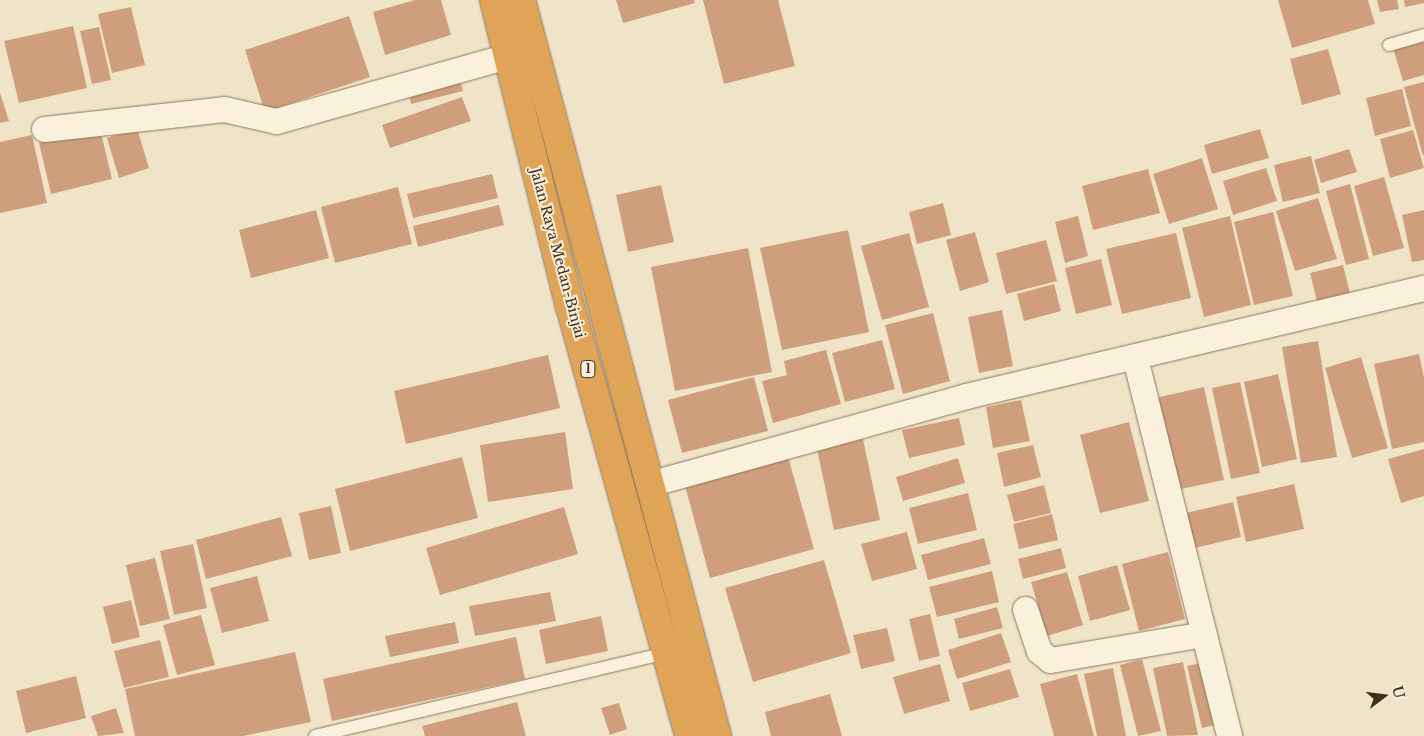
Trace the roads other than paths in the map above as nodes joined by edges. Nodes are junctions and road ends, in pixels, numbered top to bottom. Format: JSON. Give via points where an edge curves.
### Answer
{"nodes":[{"id":1,"x":494,"y":0,"type":"edge"},
{"id":2,"x":521,"y":0,"type":"edge"},
{"id":3,"x":1424,"y":35,"type":"edge"},
{"id":4,"x":1389,"y":45,"type":"dead end"},
{"id":5,"x":507,"y":56,"type":"junction"},
{"id":6,"x":44,"y":129,"type":"dead end"},
{"id":7,"x":1424,"y":288,"type":"edge"},
{"id":8,"x":1135,"y":358,"type":"junction"},
{"id":9,"x":649,"y":484,"type":"junction"},
{"id":10,"x":1026,"y":609,"type":"dead end"},
{"id":11,"x":1204,"y":634,"type":"junction"},
{"id":12,"x":667,"y":653,"type":"junction"},
{"id":13,"x":315,"y":736,"type":"edge"},
{"id":14,"x":689,"y":736,"type":"edge"},
{"id":15,"x":717,"y":736,"type":"edge"},
{"id":16,"x":1229,"y":736,"type":"edge"}],
"edges":[{"from":1,"to":5,"type":"highway","name":"Jalan Raya Medan-Binjai","number":"1"},
{"from":2,"to":9,"type":"highway","name":"Jalan Raya Medan-Binjai","number":"1"},
{"from":3,"to":4,"type":"lane"},
{"from":5,"to":6,"type":"street","via":[[276,121],[224,108]]},
{"from":5,"to":12,"type":"highway","name":"Jalan Raya Medan-Binjai","number":"1","via":[[570,306]]},
{"from":7,"to":8,"type":"street"},
{"from":8,"to":9,"type":"street","via":[[966,396]]},
{"from":8,"to":11,"type":"street"},
{"from":9,"to":15,"type":"highway","name":"Jalan Raya Medan-Binjai","number":"1"},
{"from":10,"to":11,"type":"street","via":[[1039,651],[1050,660]]},
{"from":11,"to":16,"type":"street"},
{"from":12,"to":13,"type":"lane"},
{"from":12,"to":14,"type":"highway","name":"Jalan Raya Medan-Binjai","number":"1"}]}
